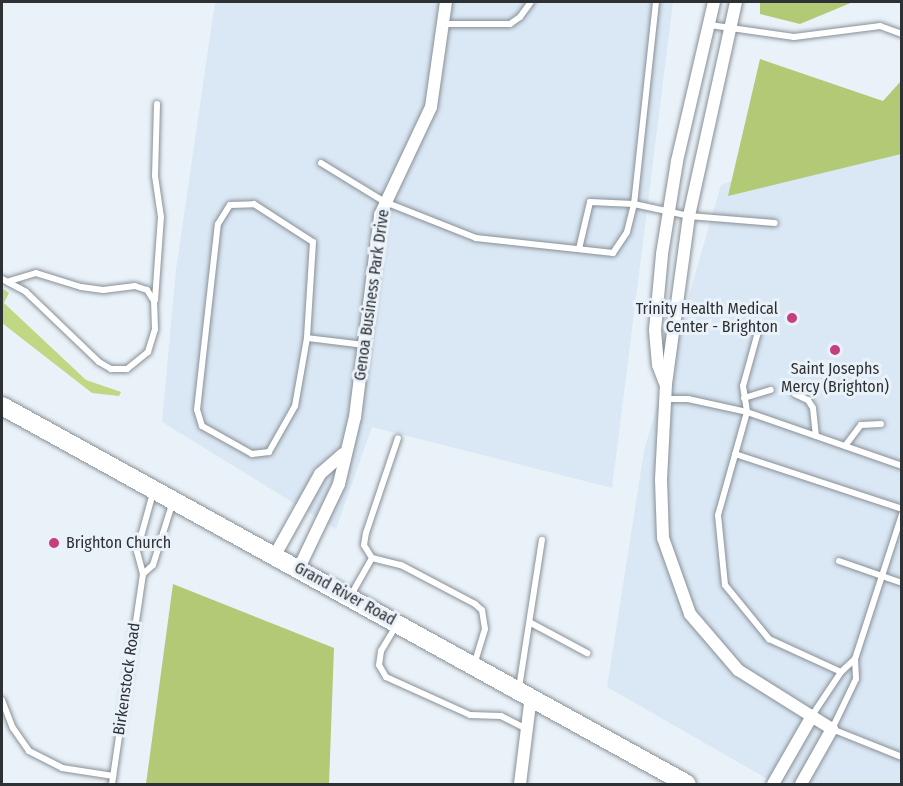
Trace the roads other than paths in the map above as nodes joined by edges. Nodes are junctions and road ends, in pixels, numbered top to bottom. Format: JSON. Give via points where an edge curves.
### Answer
{"nodes":[{"id":1,"x":446,"y":2,"type":"edge"},
{"id":2,"x":531,"y":2,"type":"edge"},
{"id":3,"x":656,"y":2,"type":"edge"},
{"id":4,"x":714,"y":2,"type":"edge"},
{"id":5,"x":736,"y":2,"type":"edge"},
{"id":6,"x":443,"y":24,"type":"junction"},
{"id":7,"x":710,"y":25,"type":"junction"},
{"id":8,"x":732,"y":28,"type":"junction"},
{"id":9,"x":902,"y":34,"type":"edge"},
{"id":10,"x":157,"y":104,"type":"dead end"},
{"id":11,"x":321,"y":163,"type":"dead end"},
{"id":12,"x":385,"y":202,"type":"junction"},
{"id":13,"x":634,"y":204,"type":"junction"},
{"id":14,"x":668,"y":212,"type":"junction"},
{"id":15,"x":689,"y":216,"type":"junction"},
{"id":16,"x":775,"y":223,"type":"dead end"},
{"id":17,"x":579,"y":249,"type":"junction"},
{"id":18,"x":2,"y":279,"type":"edge"},
{"id":19,"x":10,"y":281,"type":"junction"},
{"id":20,"x":154,"y":301,"type":"junction"},
{"id":21,"x":758,"y":332,"type":"dead end"},
{"id":22,"x":307,"y":338,"type":"junction"},
{"id":23,"x":364,"y":345,"type":"junction"},
{"id":24,"x":666,"y":384,"type":"junction"},
{"id":25,"x":771,"y":390,"type":"dead end"},
{"id":26,"x":795,"y":394,"type":"dead end"},
{"id":27,"x":744,"y":398,"type":"junction"},
{"id":28,"x":665,"y":399,"type":"junction"},
{"id":29,"x":2,"y":406,"type":"edge"},
{"id":30,"x":747,"y":412,"type":"junction"},
{"id":31,"x":881,"y":424,"type":"dead end"},
{"id":32,"x":816,"y":436,"type":"junction"},
{"id":33,"x":398,"y":438,"type":"dead end"},
{"id":34,"x":845,"y":446,"type":"junction"},
{"id":35,"x":343,"y":454,"type":"junction"},
{"id":36,"x":735,"y":454,"type":"junction"},
{"id":37,"x":902,"y":466,"type":"edge"},
{"id":38,"x":154,"y":489,"type":"junction"},
{"id":39,"x":174,"y":500,"type":"junction"},
{"id":40,"x":902,"y":508,"type":"edge"},
{"id":41,"x":902,"y":514,"type":"edge"},
{"id":42,"x":542,"y":540,"type":"dead end"},
{"id":43,"x":274,"y":555,"type":"junction"},
{"id":44,"x":372,"y":558,"type":"junction"},
{"id":45,"x":839,"y":561,"type":"dead end"},
{"id":46,"x":299,"y":568,"type":"junction"},
{"id":47,"x":143,"y":574,"type":"junction"},
{"id":48,"x":881,"y":577,"type":"junction"},
{"id":49,"x":902,"y":583,"type":"edge"},
{"id":50,"x":350,"y":596,"type":"junction"},
{"id":51,"x":398,"y":623,"type":"junction"},
{"id":52,"x":531,"y":623,"type":"junction"},
{"id":53,"x":587,"y":653,"type":"dead end"},
{"id":54,"x":855,"y":659,"type":"junction"},
{"id":55,"x":474,"y":664,"type":"junction"},
{"id":56,"x":841,"y":672,"type":"junction"},
{"id":57,"x":525,"y":692,"type":"junction"},
{"id":58,"x":2,"y":700,"type":"edge"},
{"id":59,"x":811,"y":717,"type":"junction"},
{"id":60,"x":526,"y":729,"type":"junction"},
{"id":61,"x":832,"y":729,"type":"junction"},
{"id":62,"x":902,"y":757,"type":"edge"},
{"id":63,"x":113,"y":776,"type":"junction"},
{"id":64,"x":112,"y":784,"type":"edge"},
{"id":65,"x":520,"y":784,"type":"edge"},
{"id":66,"x":687,"y":784,"type":"edge"},
{"id":67,"x":773,"y":784,"type":"edge"},
{"id":68,"x":801,"y":784,"type":"edge"}],
"edges":[{"from":1,"to":6,"type":"street","name":"Genoa Business Park Drive"},
{"from":2,"to":6,"type":"lane","via":[[510,24]]},
{"from":3,"to":13,"type":"lane"},
{"from":4,"to":7,"type":"street"},
{"from":5,"to":8,"type":"street"},
{"from":6,"to":12,"type":"street","name":"Genoa Business Park Drive","via":[[431,107]]},
{"from":7,"to":8,"type":"lane"},
{"from":7,"to":14,"type":"street"},
{"from":8,"to":9,"type":"lane","via":[[794,37],[880,26]]},
{"from":8,"to":15,"type":"street"},
{"from":10,"to":20,"type":"lane","via":[[155,176],[161,217]]},
{"from":11,"to":12,"type":"lane"},
{"from":12,"to":17,"type":"lane","via":[[476,238]]},
{"from":12,"to":23,"type":"street","name":"Genoa Business Park Drive","via":[[380,215]]},
{"from":13,"to":14,"type":"lane"},
{"from":13,"to":17,"type":"lane","via":[[627,232],[614,253]]},
{"from":13,"to":17,"type":"lane","via":[[590,202]]},
{"from":14,"to":15,"type":"lane"},
{"from":14,"to":24,"type":"street","via":[[655,330],[658,365]]},
{"from":15,"to":16,"type":"lane"},
{"from":15,"to":24,"type":"street"},
{"from":18,"to":19,"type":"lane"},
{"from":19,"to":20,"type":"lane","via":[[36,273],[103,290],[135,286],[147,291]]},
{"from":19,"to":20,"type":"lane","via":[[111,369],[127,369],[148,352],[155,329]]},
{"from":21,"to":27,"type":"lane","via":[[742,386]]},
{"from":22,"to":22,"type":"lane","via":[[313,242],[254,204],[230,205],[218,224],[197,410],[202,426],[252,454],[269,452],[295,406]]},
{"from":22,"to":23,"type":"lane"},
{"from":23,"to":35,"type":"street","name":"Genoa Business Park Drive","via":[[355,417]]},
{"from":24,"to":28,"type":"street"},
{"from":25,"to":27,"type":"lane"},
{"from":26,"to":32,"type":"lane","via":[[808,400],[813,408]]},
{"from":27,"to":30,"type":"lane"},
{"from":28,"to":30,"type":"lane","via":[[688,399]]},
{"from":28,"to":59,"type":"street","via":[[663,538],[690,614],[738,670]]},
{"from":29,"to":38,"type":"main road","name":"Grand River Road"},
{"from":30,"to":32,"type":"lane"},
{"from":30,"to":36,"type":"lane"},
{"from":31,"to":34,"type":"lane","via":[[861,425]]},
{"from":32,"to":34,"type":"lane"},
{"from":33,"to":44,"type":"lane","via":[[366,533],[364,545]]},
{"from":34,"to":37,"type":"lane"},
{"from":35,"to":43,"type":"street","via":[[320,474]]},
{"from":35,"to":46,"type":"street","name":"Genoa Business Park Drive","via":[[339,484]]},
{"from":36,"to":40,"type":"lane"},
{"from":36,"to":56,"type":"lane","via":[[718,515],[725,585],[769,639]]},
{"from":38,"to":39,"type":"main road","name":"Grand River Road"},
{"from":38,"to":47,"type":"lane","name":"Birkenstock Road","via":[[137,551]]},
{"from":39,"to":43,"type":"main road","name":"Grand River Road"},
{"from":39,"to":47,"type":"lane","name":"Birkenstock Road","via":[[153,565]]},
{"from":41,"to":48,"type":"lane"},
{"from":42,"to":52,"type":"lane"},
{"from":43,"to":46,"type":"main road","name":"Grand River Road"},
{"from":44,"to":50,"type":"lane"},
{"from":44,"to":55,"type":"lane","via":[[401,565],[482,610],[485,629]]},
{"from":45,"to":48,"type":"lane"},
{"from":46,"to":50,"type":"main road","name":"Grand River Road"},
{"from":47,"to":63,"type":"lane","name":"Birkenstock Road"},
{"from":48,"to":49,"type":"lane"},
{"from":48,"to":54,"type":"lane"},
{"from":50,"to":51,"type":"main road","name":"Grand River Road"},
{"from":51,"to":55,"type":"main road","name":"Grand River Road"},
{"from":51,"to":60,"type":"lane","via":[[381,651],[379,665],[386,676],[470,715],[501,716]]},
{"from":52,"to":53,"type":"lane"},
{"from":52,"to":57,"type":"lane"},
{"from":54,"to":56,"type":"lane"},
{"from":54,"to":61,"type":"lane","via":[[856,679]]},
{"from":55,"to":57,"type":"main road","name":"Grand River Road"},
{"from":56,"to":59,"type":"lane"},
{"from":57,"to":60,"type":"street"},
{"from":57,"to":66,"type":"main road","name":"Grand River Road"},
{"from":58,"to":63,"type":"lane","via":[[13,728],[29,751],[62,768]]},
{"from":59,"to":61,"type":"street"},
{"from":59,"to":67,"type":"street"},
{"from":60,"to":65,"type":"street"},
{"from":61,"to":62,"type":"lane"},
{"from":61,"to":68,"type":"street"},
{"from":63,"to":64,"type":"lane","name":"Birkenstock Road"}]}
